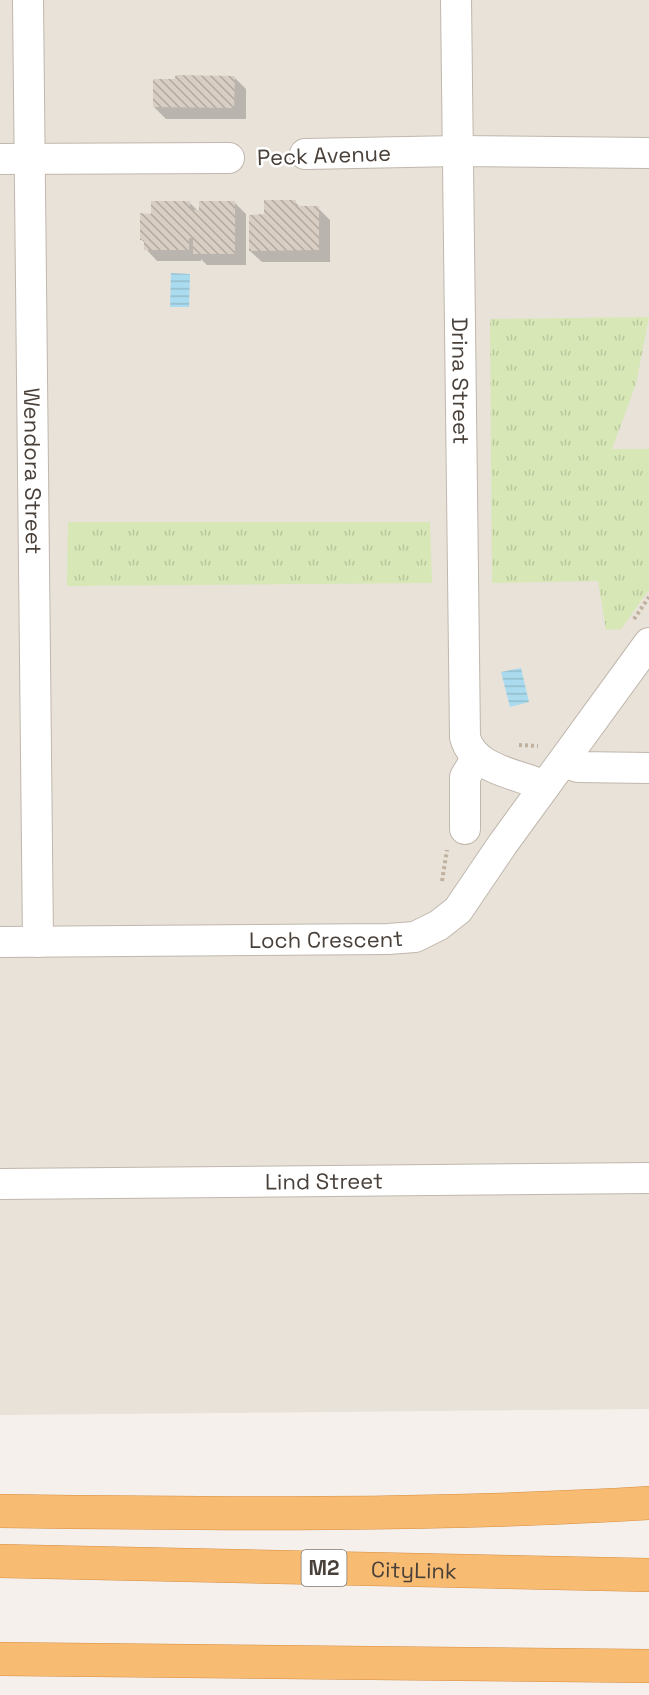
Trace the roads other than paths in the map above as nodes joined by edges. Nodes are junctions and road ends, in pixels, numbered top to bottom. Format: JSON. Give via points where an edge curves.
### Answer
{"nodes":[{"id":1,"x":28,"y":0,"type":"edge"},
{"id":2,"x":456,"y":0,"type":"edge"},
{"id":3,"x":458,"y":151,"type":"junction"},
{"id":4,"x":649,"y":153,"type":"edge"},
{"id":5,"x":305,"y":154,"type":"road end"},
{"id":6,"x":229,"y":158,"type":"road end"},
{"id":7,"x":14,"y":159,"type":"edge"},
{"id":8,"x":639,"y":634,"type":"edge"},
{"id":9,"x":552,"y":754,"type":"junction"},
{"id":10,"x":477,"y":757,"type":"junction"},
{"id":11,"x":649,"y":768,"type":"edge"},
{"id":12,"x":532,"y":782,"type":"junction"},
{"id":13,"x":465,"y":829,"type":"dead end"},
{"id":14,"x":0,"y":942,"type":"edge"},
{"id":15,"x":38,"y":942,"type":"junction"},
{"id":16,"x":649,"y":1178,"type":"edge"},
{"id":17,"x":0,"y":1184,"type":"edge"},
{"id":18,"x":649,"y":1503,"type":"edge"},
{"id":19,"x":0,"y":1511,"type":"edge"},
{"id":20,"x":0,"y":1561,"type":"edge"},
{"id":21,"x":649,"y":1575,"type":"edge"},
{"id":22,"x":0,"y":1659,"type":"edge"},
{"id":23,"x":649,"y":1666,"type":"edge"}],
"edges":[{"from":1,"to":7,"type":"street","name":"Wendora Street"},
{"from":2,"to":3,"type":"street","name":"Drina Street"},
{"from":3,"to":4,"type":"street","name":"Peck Avenue"},
{"from":3,"to":5,"type":"street","name":"Peck Avenue"},
{"from":3,"to":10,"type":"street","name":"Drina Street","via":[[464,721],[467,744]]},
{"from":6,"to":7,"type":"street","name":"Peck Avenue"},
{"from":7,"to":15,"type":"street","name":"Wendora Street"},
{"from":8,"to":9,"type":"street","name":"Loch Crescent"},
{"from":9,"to":11,"type":"street","via":[[578,768]]},
{"from":9,"to":12,"type":"street","name":"Loch Crescent"},
{"from":10,"to":12,"type":"street"},
{"from":10,"to":13,"type":"street","via":[[465,777]]},
{"from":12,"to":15,"type":"street","name":"Loch Crescent","via":[[458,910],[415,937]]},
{"from":14,"to":15,"type":"street","name":"Loch Crescent"},
{"from":16,"to":17,"type":"street","name":"Lind Street"},
{"from":18,"to":19,"type":"highway","via":[[359,1514]]},
{"from":20,"to":21,"type":"highway","name":"CityLink","number":"M2"},
{"from":22,"to":23,"type":"highway"}]}
